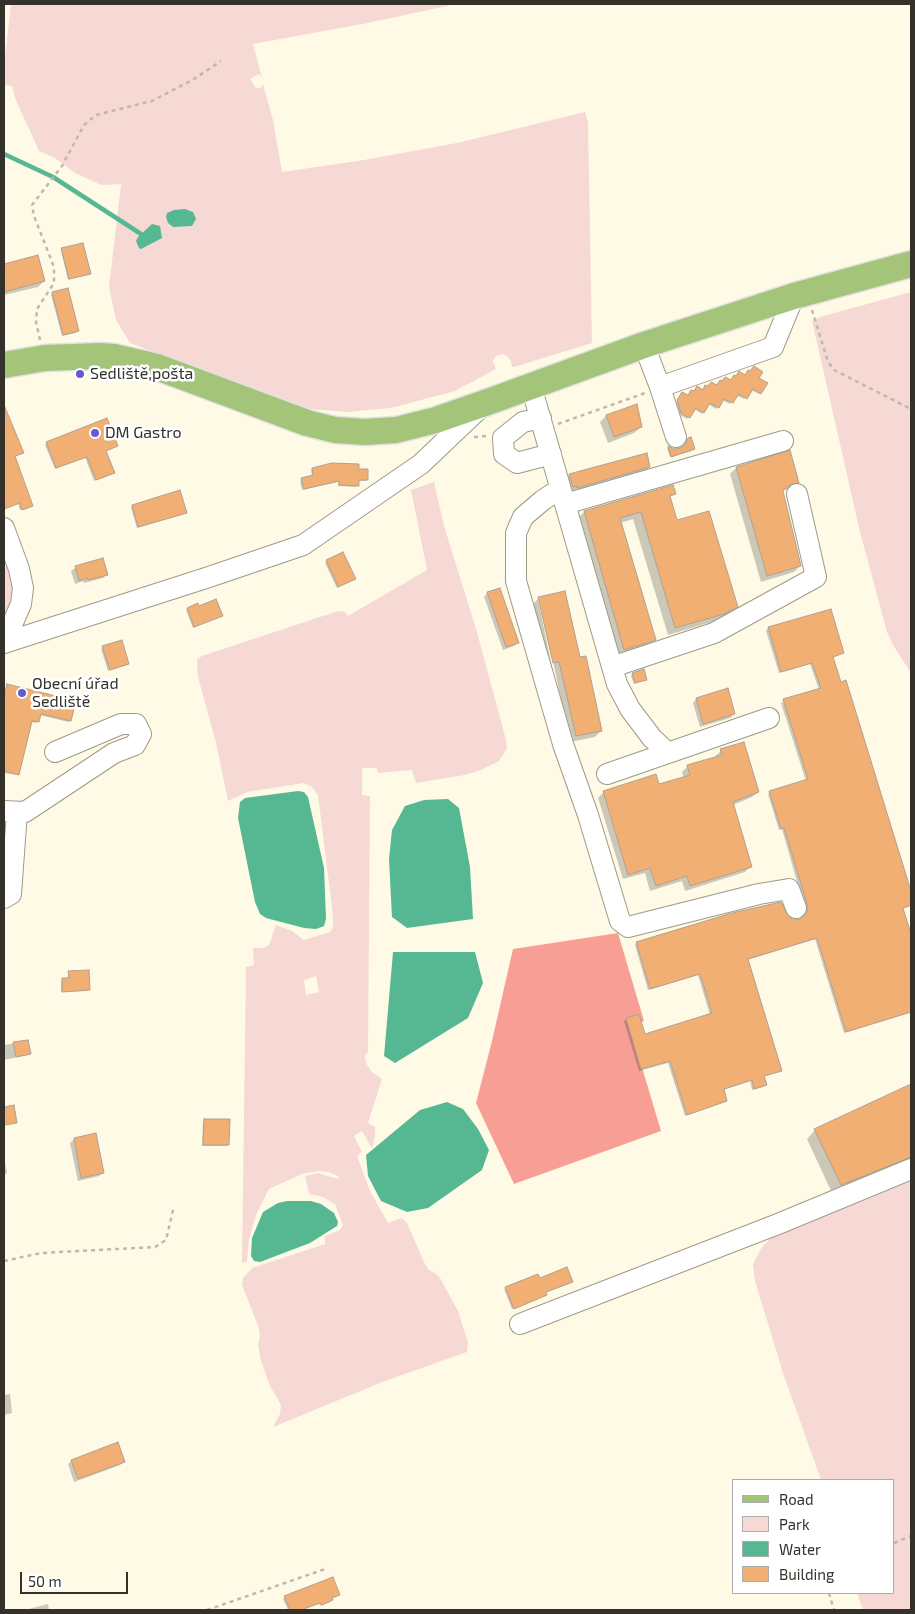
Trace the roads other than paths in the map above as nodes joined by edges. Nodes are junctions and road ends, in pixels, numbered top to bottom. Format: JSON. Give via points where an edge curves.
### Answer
{"nodes":[{"id":1,"x":911,"y":264,"type":"edge"},
{"id":2,"x":802,"y":300,"type":"junction"},
{"id":3,"x":644,"y":345,"type":"junction"},
{"id":4,"x":4,"y":365,"type":"edge"},
{"id":5,"x":531,"y":386,"type":"junction"},
{"id":6,"x":660,"y":387,"type":"junction"},
{"id":7,"x":485,"y":403,"type":"junction"},
{"id":8,"x":542,"y":424,"type":"junction"},
{"id":9,"x":676,"y":437,"type":"dead end"},
{"id":10,"x":783,"y":441,"type":"dead end"},
{"id":11,"x":551,"y":454,"type":"junction"},
{"id":12,"x":798,"y":494,"type":"dead end"},
{"id":13,"x":563,"y":496,"type":"junction"},
{"id":14,"x":4,"y":528,"type":"edge"},
{"id":15,"x":4,"y":643,"type":"edge"},
{"id":16,"x":612,"y":667,"type":"junction"},
{"id":17,"x":769,"y":718,"type":"dead end"},
{"id":18,"x":55,"y":752,"type":"dead end"},
{"id":19,"x":668,"y":753,"type":"junction"},
{"id":20,"x":607,"y":774,"type":"dead end"},
{"id":21,"x":11,"y":811,"type":"edge"},
{"id":22,"x":4,"y":898,"type":"edge"},
{"id":23,"x":796,"y":908,"type":"dead end"},
{"id":24,"x":911,"y":1170,"type":"edge"},
{"id":25,"x":520,"y":1324,"type":"dead end"}],
"edges":[{"from":1,"to":2,"type":"main road"},
{"from":2,"to":3,"type":"main road"},
{"from":2,"to":6,"type":"street","via":[[773,347]]},
{"from":3,"to":5,"type":"main road"},
{"from":3,"to":6,"type":"street"},
{"from":4,"to":7,"type":"main road","via":[[44,358],[100,356],[136,361],[307,423],[335,430],[396,430]]},
{"from":5,"to":7,"type":"main road"},
{"from":5,"to":8,"type":"street"},
{"from":6,"to":9,"type":"street"},
{"from":7,"to":15,"type":"street","via":[[421,464],[303,545]]},
{"from":8,"to":11,"type":"street"},
{"from":8,"to":11,"type":"street","via":[[523,422],[503,438],[504,454],[517,463]]},
{"from":10,"to":13,"type":"street"},
{"from":11,"to":13,"type":"street"},
{"from":12,"to":16,"type":"street","via":[[816,577],[714,633]]},
{"from":13,"to":16,"type":"street"},
{"from":13,"to":23,"type":"street","via":[[543,500],[523,517],[516,533],[516,581],[563,744],[620,921],[628,927],[789,888]]},
{"from":14,"to":15,"type":"street","via":[[23,588],[21,604]]},
{"from":16,"to":19,"type":"street","via":[[630,709]]},
{"from":17,"to":19,"type":"street"},
{"from":18,"to":21,"type":"street","via":[[121,724],[136,724],[141,734],[135,745],[114,753],[25,812]]},
{"from":19,"to":20,"type":"street"},
{"from":21,"to":22,"type":"street","via":[[11,894]]},
{"from":24,"to":25,"type":"street"}]}
